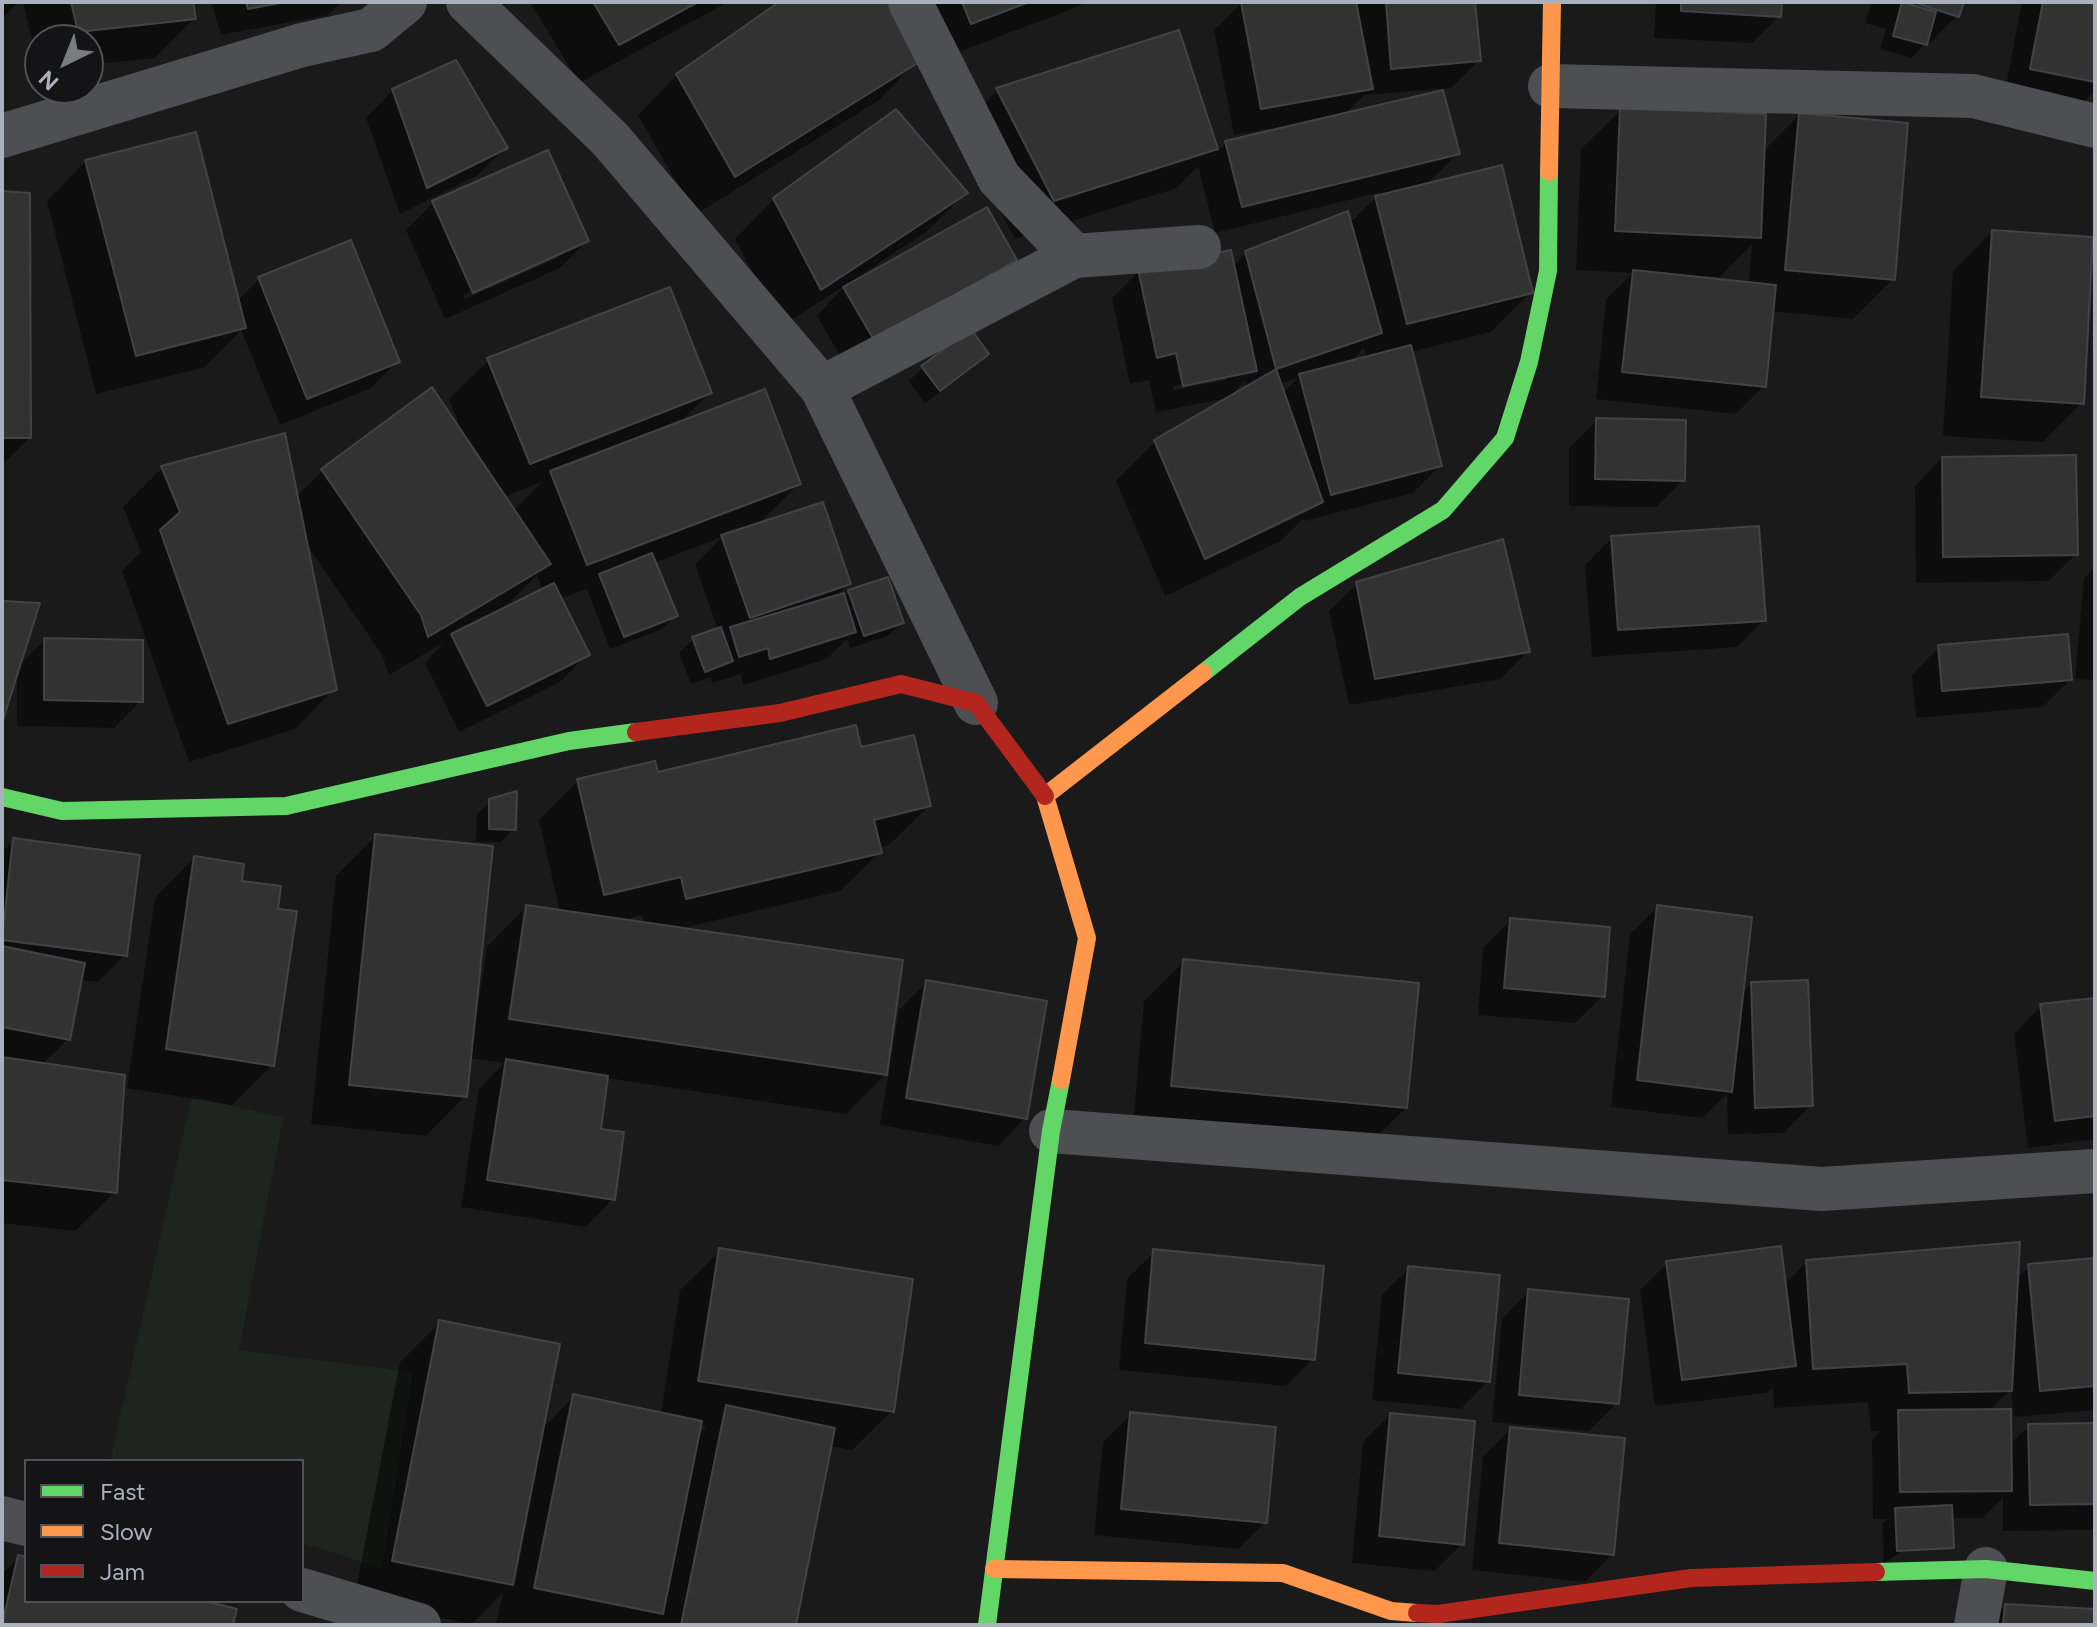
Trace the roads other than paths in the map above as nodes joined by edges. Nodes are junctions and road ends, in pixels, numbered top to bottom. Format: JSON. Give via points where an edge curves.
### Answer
{"nodes":[{"id":1,"x":405,"y":2,"type":"edge"},
{"id":2,"x":468,"y":2,"type":"edge"},
{"id":3,"x":910,"y":2,"type":"edge"},
{"id":4,"x":1552,"y":2,"type":"edge"},
{"id":5,"x":1550,"y":86,"type":"junction"},
{"id":6,"x":2095,"y":126,"type":"edge"},
{"id":7,"x":2,"y":136,"type":"edge"},
{"id":8,"x":1199,"y":247,"type":"dead end"},
{"id":9,"x":1074,"y":256,"type":"junction"},
{"id":10,"x":822,"y":388,"type":"junction"},
{"id":11,"x":976,"y":703,"type":"junction"},
{"id":12,"x":1045,"y":796,"type":"junction"},
{"id":13,"x":2,"y":797,"type":"edge"},
{"id":14,"x":1051,"y":1131,"type":"junction"},
{"id":15,"x":2095,"y":1171,"type":"edge"},
{"id":16,"x":2,"y":1518,"type":"edge"},
{"id":17,"x":24,"y":1524,"type":"edge"},
{"id":18,"x":994,"y":1569,"type":"junction"},
{"id":19,"x":1986,"y":1569,"type":"junction"},
{"id":20,"x":2095,"y":1581,"type":"edge"},
{"id":21,"x":304,"y":1591,"type":"edge"},
{"id":22,"x":419,"y":1625,"type":"edge"},
{"id":23,"x":987,"y":1625,"type":"edge"},
{"id":24,"x":1976,"y":1625,"type":"edge"}],
"edges":[{"from":1,"to":7,"type":"street","via":[[371,30],[302,45]]},
{"from":2,"to":10,"type":"street","via":[[610,139]]},
{"from":3,"to":9,"type":"street","via":[[999,178]]},
{"from":4,"to":5,"type":"street"},
{"from":5,"to":6,"type":"street","via":[[1973,96]]},
{"from":5,"to":12,"type":"street","via":[[1548,271],[1529,362],[1505,438],[1443,510],[1300,597]]},
{"from":8,"to":9,"type":"street"},
{"from":9,"to":10,"type":"street"},
{"from":10,"to":11,"type":"street"},
{"from":11,"to":12,"type":"street"},
{"from":11,"to":13,"type":"street","via":[[901,684],[780,713],[569,741],[286,806],[62,811]]},
{"from":12,"to":14,"type":"street","via":[[1087,938]]},
{"from":14,"to":15,"type":"street","via":[[1822,1189]]},
{"from":14,"to":18,"type":"street"},
{"from":16,"to":17,"type":"street"},
{"from":18,"to":19,"type":"street","via":[[1283,1573],[1391,1611],[1438,1614],[1691,1578]]},
{"from":18,"to":23,"type":"street"},
{"from":19,"to":20,"type":"street"},
{"from":19,"to":24,"type":"street"},
{"from":21,"to":22,"type":"street"}]}
